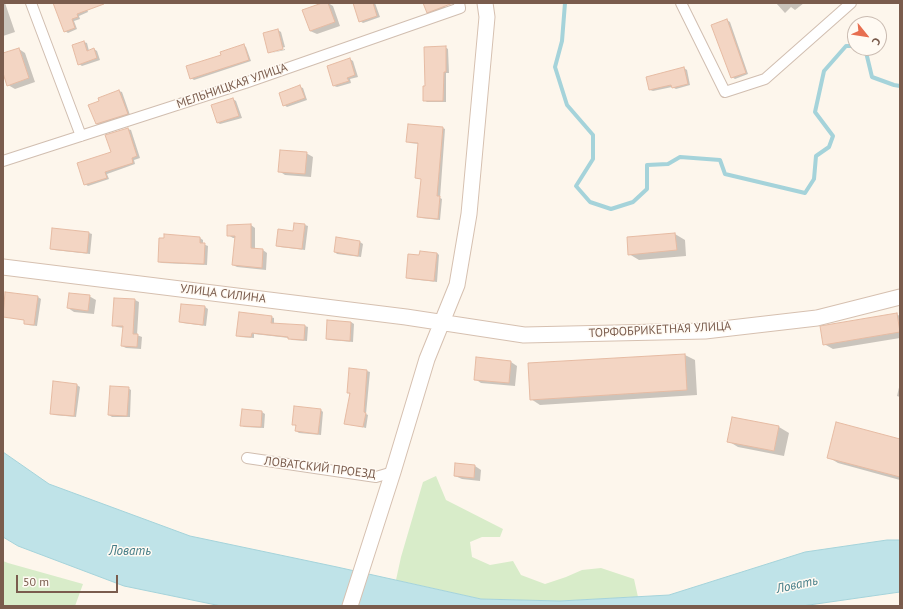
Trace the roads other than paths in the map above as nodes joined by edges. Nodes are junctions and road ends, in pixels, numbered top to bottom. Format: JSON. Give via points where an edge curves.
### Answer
{"nodes":[{"id":1,"x":31,"y":3,"type":"edge"},
{"id":2,"x":485,"y":3,"type":"edge"},
{"id":3,"x":681,"y":3,"type":"edge"},
{"id":4,"x":851,"y":3,"type":"edge"},
{"id":5,"x":459,"y":5,"type":"edge"},
{"id":6,"x":81,"y":136,"type":"junction"},
{"id":7,"x":3,"y":161,"type":"edge"},
{"id":8,"x":3,"y":267,"type":"edge"},
{"id":9,"x":900,"y":297,"type":"edge"},
{"id":10,"x":442,"y":323,"type":"junction"},
{"id":11,"x":247,"y":458,"type":"dead end"},
{"id":12,"x":393,"y":472,"type":"junction"},
{"id":13,"x":350,"y":606,"type":"edge"}],
"edges":[{"from":1,"to":6,"type":"street"},
{"from":2,"to":10,"type":"street","via":[[486,17],[469,214],[457,285]]},
{"from":3,"to":4,"type":"street","via":[[725,92],[765,79]]},
{"from":5,"to":6,"type":"street","name":"МЕЛЬНИЦКАЯ УЛИЦА","via":[[245,83]]},
{"from":6,"to":7,"type":"street","name":"МЕЛЬНИЦКАЯ УЛИЦА"},
{"from":8,"to":10,"type":"street","name":"УЛИЦА СИЛИНА"},
{"from":9,"to":10,"type":"street","name":"ТОРФОБРИКЕТНАЯ УЛИЦА","via":[[817,318],[705,331],[524,335]]},
{"from":10,"to":12,"type":"street","via":[[427,360]]},
{"from":11,"to":12,"type":"street","name":"ЛОВАТСКИЙ ПРОЕЗД","via":[[376,477]]},
{"from":12,"to":13,"type":"street"}]}
